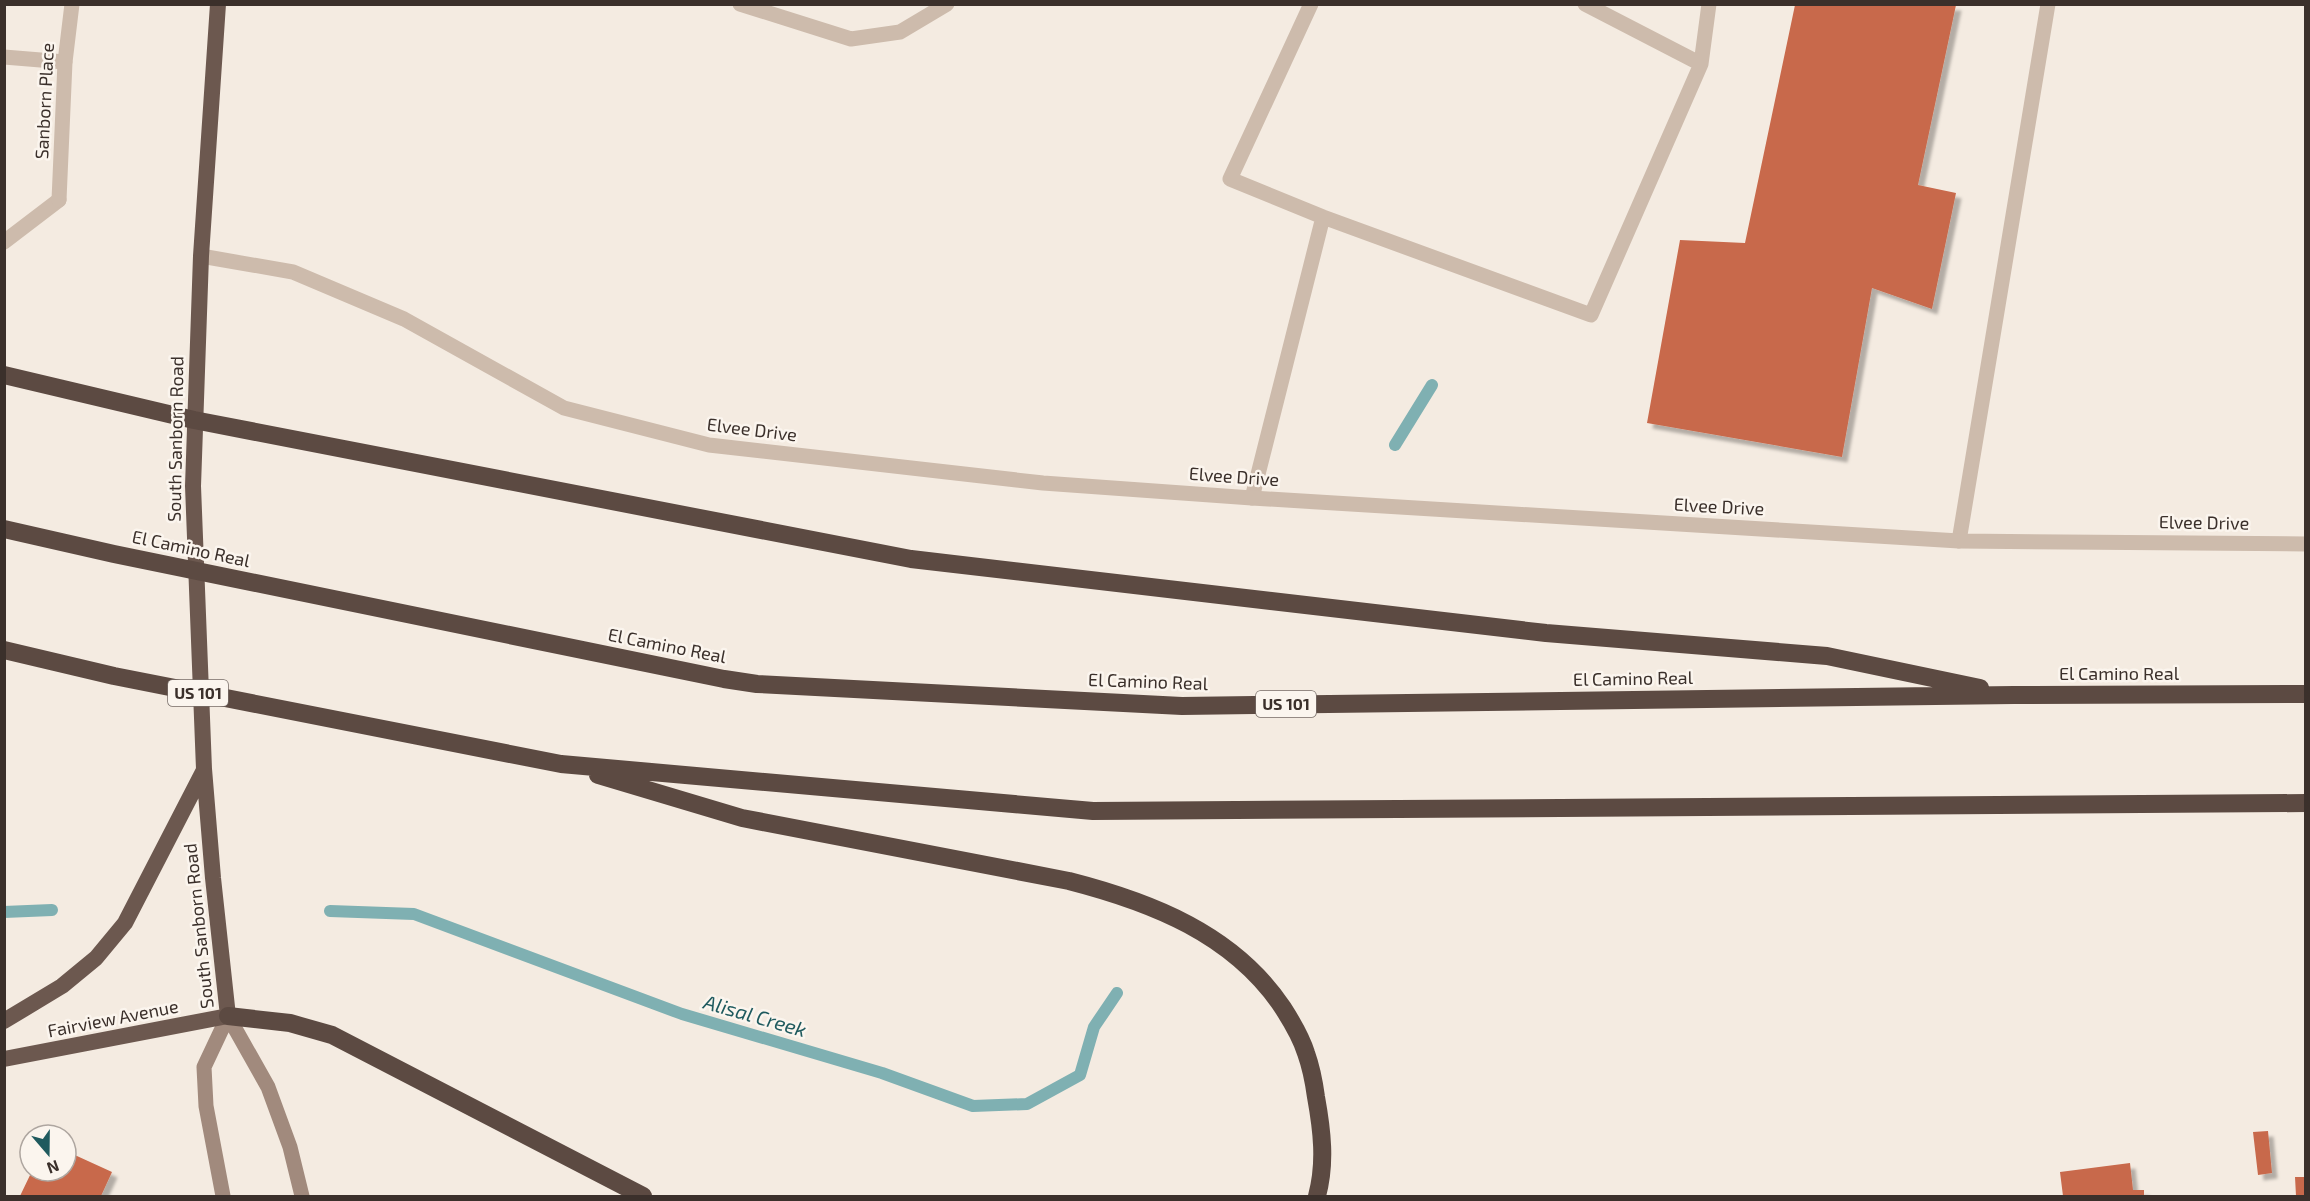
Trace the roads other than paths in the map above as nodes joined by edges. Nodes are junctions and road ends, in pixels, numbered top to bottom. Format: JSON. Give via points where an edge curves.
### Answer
{"nodes":[{"id":1,"x":72,"y":4,"type":"edge"},
{"id":2,"x":218,"y":4,"type":"edge"},
{"id":3,"x":740,"y":4,"type":"edge"},
{"id":4,"x":947,"y":4,"type":"edge"},
{"id":5,"x":1311,"y":4,"type":"edge"},
{"id":6,"x":1585,"y":4,"type":"edge"},
{"id":7,"x":1709,"y":4,"type":"edge"},
{"id":8,"x":2048,"y":4,"type":"edge"},
{"id":9,"x":4,"y":57,"type":"edge"},
{"id":10,"x":65,"y":62,"type":"junction"},
{"id":11,"x":1701,"y":64,"type":"junction"},
{"id":12,"x":1323,"y":217,"type":"junction"},
{"id":13,"x":4,"y":242,"type":"edge"},
{"id":14,"x":201,"y":256,"type":"junction"},
{"id":15,"x":4,"y":375,"type":"edge"},
{"id":16,"x":194,"y":420,"type":"junction"},
{"id":17,"x":1252,"y":498,"type":"junction"},
{"id":18,"x":4,"y":529,"type":"edge"},
{"id":19,"x":1959,"y":541,"type":"junction"},
{"id":20,"x":2306,"y":544,"type":"edge"},
{"id":21,"x":4,"y":650,"type":"edge"},
{"id":22,"x":2306,"y":694,"type":"edge"},
{"id":23,"x":2014,"y":695,"type":"junction"},
{"id":24,"x":561,"y":764,"type":"junction"},
{"id":25,"x":204,"y":769,"type":"junction"},
{"id":26,"x":2306,"y":803,"type":"edge"},
{"id":27,"x":228,"y":1016,"type":"junction"},
{"id":28,"x":4,"y":1021,"type":"edge"},
{"id":29,"x":4,"y":1059,"type":"edge"},
{"id":30,"x":224,"y":1197,"type":"edge"},
{"id":31,"x":302,"y":1197,"type":"edge"},
{"id":32,"x":643,"y":1197,"type":"edge"},
{"id":33,"x":1317,"y":1197,"type":"edge"}],
"edges":[{"from":1,"to":10,"type":"street","name":"Sanborn Place"},
{"from":2,"to":14,"type":"highway","name":"South Sanborn Road"},
{"from":3,"to":4,"type":"street","via":[[851,39],[900,32]]},
{"from":5,"to":12,"type":"street","via":[[1230,179]]},
{"from":6,"to":11,"type":"street"},
{"from":7,"to":11,"type":"street"},
{"from":8,"to":19,"type":"street"},
{"from":9,"to":10,"type":"street"},
{"from":10,"to":13,"type":"street","name":"Sanborn Place","via":[[59,200]]},
{"from":11,"to":12,"type":"street","via":[[1592,315]]},
{"from":12,"to":17,"type":"street"},
{"from":14,"to":16,"type":"highway","name":"South Sanborn Road"},
{"from":14,"to":17,"type":"street","name":"Elvee Drive","via":[[293,272],[404,319],[564,408],[709,445],[1043,483]]},
{"from":15,"to":16,"type":"highway"},
{"from":16,"to":23,"type":"highway","via":[[911,559],[1546,633],[1827,656]]},
{"from":16,"to":25,"type":"highway","name":"South Sanborn Road"},
{"from":17,"to":19,"type":"street","name":"Elvee Drive"},
{"from":18,"to":23,"type":"highway","name":"El Camino Real","number":"US 101","via":[[757,684],[1182,706]]},
{"from":19,"to":20,"type":"street","name":"Elvee Drive"},
{"from":21,"to":24,"type":"highway","number":"US 101","via":[[114,676]]},
{"from":22,"to":23,"type":"highway","name":"El Camino Real","number":"US 101"},
{"from":24,"to":26,"type":"highway","number":"US 101","via":[[1093,811]]},
{"from":24,"to":33,"type":"highway","via":[[742,818],[1069,881],[1111,892],[1191,925],[1222,944],[1272,991],[1306,1051],[1323,1151]]},
{"from":25,"to":27,"type":"highway","name":"South Sanborn Road"},
{"from":25,"to":28,"type":"highway","via":[[125,923],[96,958],[62,986]]},
{"from":27,"to":29,"type":"highway","name":"Fairview Avenue"},
{"from":27,"to":30,"type":"main road","name":"South Sanborn Road","via":[[204,1067]]},
{"from":27,"to":31,"type":"main road","name":"South Sanborn Road","via":[[268,1087],[290,1147]]},
{"from":27,"to":32,"type":"highway","via":[[290,1023],[332,1035]]}]}
